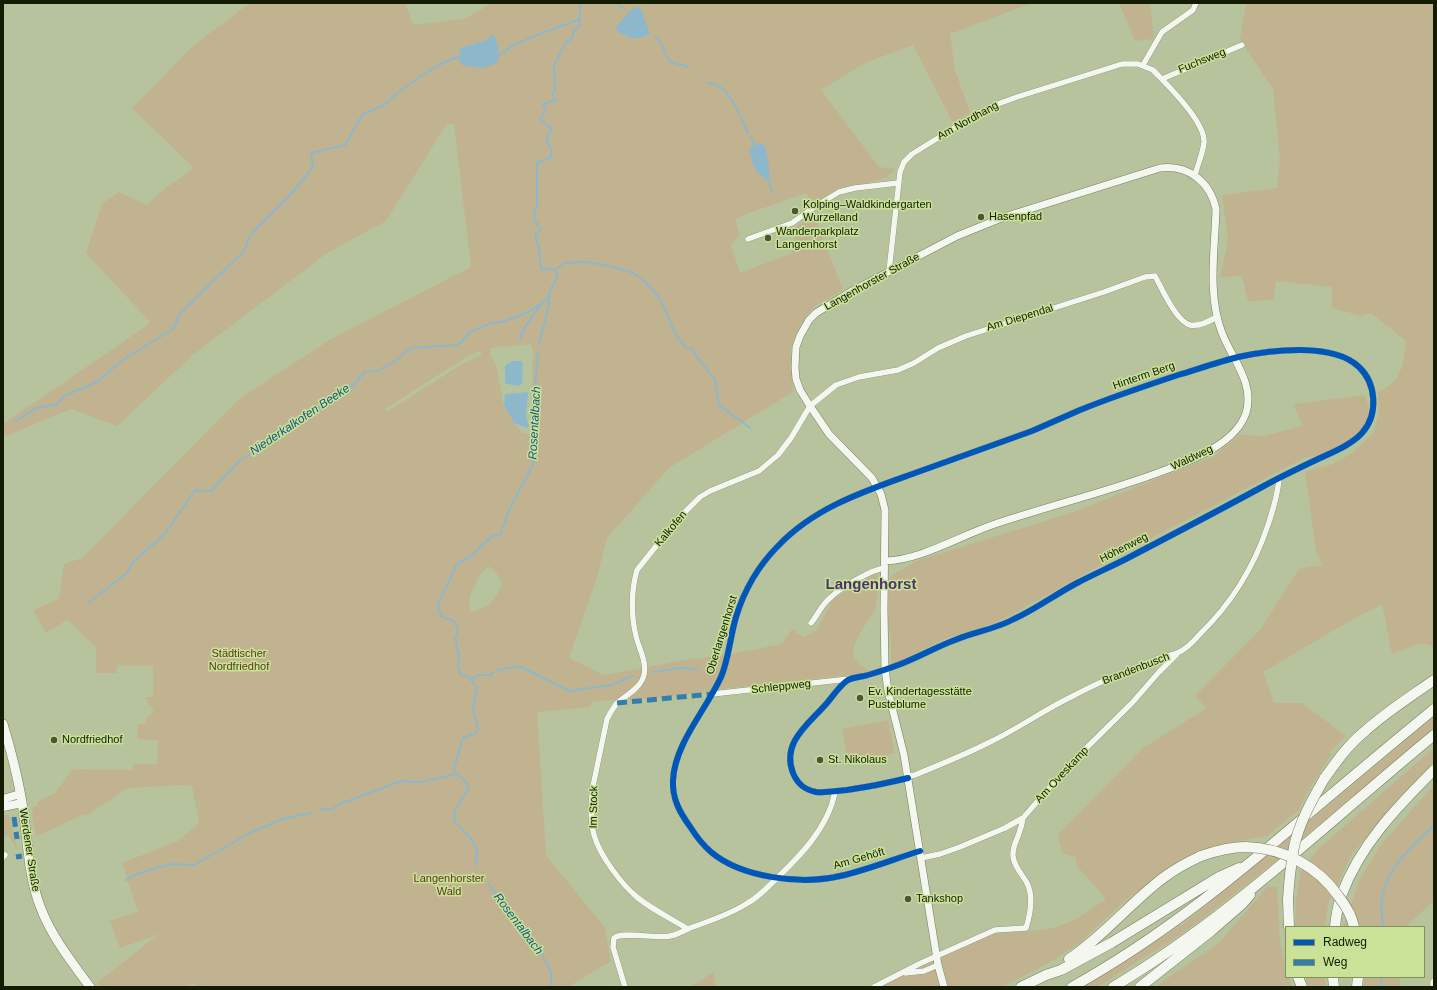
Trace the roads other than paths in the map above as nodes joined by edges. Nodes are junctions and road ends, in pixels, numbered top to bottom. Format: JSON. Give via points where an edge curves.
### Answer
{"nodes":[{"id":1,"x":1196,"y":3,"type":"edge"},
{"id":2,"x":1242,"y":45,"type":"dead end"},
{"id":3,"x":1143,"y":65,"type":"junction"},
{"id":4,"x":1162,"y":79,"type":"junction"},
{"id":5,"x":1195,"y":174,"type":"junction"},
{"id":6,"x":898,"y":183,"type":"junction"},
{"id":7,"x":748,"y":239,"type":"dead end"},
{"id":8,"x":889,"y":271,"type":"junction"},
{"id":9,"x":1218,"y":317,"type":"junction"},
{"id":10,"x":1234,"y":358,"type":"junction"},
{"id":11,"x":810,"y":406,"type":"junction"},
{"id":12,"x":1365,"y":430,"type":"joint"},
{"id":13,"x":1279,"y":478,"type":"junction"},
{"id":14,"x":877,"y":487,"type":"junction"},
{"id":15,"x":885,"y":565,"type":"junction"},
{"id":16,"x":811,"y":623,"type":"dead end"},
{"id":17,"x":1177,"y":654,"type":"junction"},
{"id":18,"x":885,"y":669,"type":"junction"},
{"id":19,"x":850,"y":679,"type":"junction"},
{"id":20,"x":1434,"y":680,"type":"edge"},
{"id":21,"x":712,"y":694,"type":"junction"},
{"id":22,"x":623,"y":698,"type":"joint"},
{"id":23,"x":1434,"y":709,"type":"edge"},
{"id":24,"x":3,"y":724,"type":"edge"},
{"id":25,"x":1434,"y":735,"type":"edge"},
{"id":26,"x":1434,"y":770,"type":"edge"},
{"id":27,"x":908,"y":777,"type":"junction"},
{"id":28,"x":835,"y":792,"type":"junction"},
{"id":29,"x":21,"y":798,"type":"junction"},
{"id":30,"x":3,"y":799,"type":"edge"},
{"id":31,"x":3,"y":807,"type":"edge"},
{"id":32,"x":1023,"y":818,"type":"junction"},
{"id":33,"x":920,"y":854,"type":"junction"},
{"id":34,"x":1253,"y":861,"type":"junction"},
{"id":35,"x":778,"y":877,"type":"junction"},
{"id":36,"x":1266,"y":877,"type":"junction"},
{"id":37,"x":1289,"y":926,"type":"edge"},
{"id":38,"x":1335,"y":926,"type":"edge"},
{"id":39,"x":1354,"y":926,"type":"edge"},
{"id":40,"x":688,"y":929,"type":"junction"},
{"id":41,"x":937,"y":956,"type":"junction"},
{"id":42,"x":938,"y":965,"type":"junction"},
{"id":43,"x":903,"y":973,"type":"junction"},
{"id":44,"x":1046,"y":975,"type":"junction"},
{"id":45,"x":1434,"y":981,"type":"edge"},
{"id":46,"x":90,"y":987,"type":"edge"},
{"id":47,"x":625,"y":987,"type":"edge"},
{"id":48,"x":874,"y":987,"type":"edge"},
{"id":49,"x":944,"y":987,"type":"edge"},
{"id":50,"x":1021,"y":987,"type":"edge"},
{"id":51,"x":1072,"y":987,"type":"edge"},
{"id":52,"x":1113,"y":987,"type":"edge"},
{"id":53,"x":1140,"y":987,"type":"edge"},
{"id":54,"x":1433,"y":987,"type":"edge"}],
"edges":[{"from":1,"to":3,"type":"street","via":[[1193,10],[1162,32]]},
{"from":2,"to":4,"type":"street","name":"Fuchsweg"},
{"from":3,"to":4,"type":"street"},
{"from":3,"to":6,"type":"street","name":"Am Nordhang","via":[[1122,64],[995,105],[912,154],[904,162]]},
{"from":4,"to":5,"type":"street","via":[[1197,119],[1201,129],[1204,140]]},
{"from":5,"to":8,"type":"street","name":"Langenhorster Straße","via":[[1168,166],[1160,168],[979,227]]},
{"from":5,"to":9,"type":"street","name":"Waldweg","via":[[1208,188],[1216,209],[1213,285]]},
{"from":6,"to":7,"type":"street","via":[[839,192],[792,223]]},
{"from":6,"to":8,"type":"street","name":"Am Nordhang"},
{"from":8,"to":11,"type":"street","name":"Langenhorster Straße","via":[[816,313],[804,328],[796,347],[795,368],[800,390]]},
{"from":9,"to":10,"type":"street","name":"Waldweg"},
{"from":9,"to":11,"type":"street","name":"Am Diependal","via":[[1200,324],[1184,322],[1169,302],[1155,276],[1145,277],[957,339],[898,370],[846,381],[836,385]]},
{"from":10,"to":12,"type":"street","name":"Hinterm Berg","via":[[1274,351],[1304,351],[1329,353],[1353,361],[1366,375],[1372,393],[1372,413]]},
{"from":10,"to":14,"type":"street","name":"Hinterm Berg","via":[[1122,394],[1035,430]]},
{"from":10,"to":15,"type":"street","name":"Waldweg","via":[[1247,388],[1246,414],[1235,432],[1214,448],[1111,489],[998,523],[915,556]]},
{"from":11,"to":14,"type":"street","name":"Langenhorster Straße","via":[[829,434],[865,470]]},
{"from":11,"to":22,"type":"street","name":"Kalkofen","via":[[789,442],[778,455],[759,470],[700,497],[637,570],[633,585],[635,629],[645,672],[642,681]]},
{"from":12,"to":13,"type":"street","name":"Höhenweg","via":[[1346,445]]},
{"from":13,"to":17,"type":"street","name":"Brandenbusch","via":[[1264,539],[1245,577],[1218,616]]},
{"from":13,"to":18,"type":"street","name":"Höhenweg","via":[[1084,579],[1015,619],[958,638]]},
{"from":14,"to":15,"type":"street","name":"Langenhorster Straße","via":[[885,510]]},
{"from":14,"to":21,"type":"street","name":"Oberlangenhorst","via":[[823,510],[789,535],[768,557],[748,589],[737,614],[723,673]]},
{"from":15,"to":16,"type":"street","via":[[829,598]]},
{"from":15,"to":18,"type":"street","name":"Langenhorster Straße"},
{"from":17,"to":27,"type":"street","name":"Brandenbusch","via":[[1159,658],[1071,696],[968,753]]},
{"from":17,"to":32,"type":"street","name":"Am Oveskamp","via":[[1069,765]]},
{"from":18,"to":19,"type":"street","name":"Höhenweg"},
{"from":18,"to":27,"type":"street","name":"Langenhorster Straße"},
{"from":19,"to":21,"type":"street","name":"Schleppweg"},
{"from":19,"to":28,"type":"street","name":"Brandenbusch","via":[[806,726],[793,742],[791,750],[791,768],[798,782],[810,791]]},
{"from":20,"to":37,"type":"highway","bridge":true,"via":[[1363,732],[1324,779],[1309,807],[1294,847],[1288,899]]},
{"from":21,"to":35,"type":"street","name":"Am Gehöft","via":[[686,740],[675,766],[673,785],[679,812],[712,853],[750,871]]},
{"from":22,"to":40,"type":"street","name":"Im Stock","via":[[610,712],[605,726],[592,796],[594,834],[613,870],[628,889],[651,907]]},
{"from":23,"to":34,"type":"highway"},
{"from":24,"to":29,"type":"main road","name":"Werdener Straße"},
{"from":25,"to":36,"type":"highway"},
{"from":26,"to":38,"type":"highway","via":[[1366,846],[1341,895]]},
{"from":27,"to":28,"type":"street","name":"Brandenbusch"},
{"from":27,"to":33,"type":"street","name":"Langenhorster Straße"},
{"from":28,"to":35,"type":"street","via":[[829,810],[812,840]]},
{"from":29,"to":30,"type":"main road"},
{"from":29,"to":31,"type":"main road"},
{"from":29,"to":46,"type":"main road","name":"Werdener Straße","via":[[31,873],[40,907],[56,939]]},
{"from":32,"to":33,"type":"street","name":"Am Oveskamp","via":[[1000,831],[940,854]]},
{"from":32,"to":41,"type":"street","via":[[1012,856],[1030,892],[1026,928],[995,930]]},
{"from":33,"to":35,"type":"street","name":"Am Gehöft","via":[[836,877]]},
{"from":33,"to":41,"type":"street","name":"Langenhorster Straße"},
{"from":34,"to":44,"type":"highway","via":[[1219,877],[1111,943],[1061,970]]},
{"from":34,"to":51,"type":"highway","via":[[1170,926]]},
{"from":35,"to":40,"type":"street","via":[[746,904]]},
{"from":36,"to":52,"type":"highway","via":[[1159,958]]},
{"from":36,"to":53,"type":"highway","via":[[1242,904]]},
{"from":39,"to":44,"type":"highway","bridge":true,"via":[[1344,904],[1332,887],[1312,869],[1294,858],[1268,849],[1245,847],[1219,850],[1188,862],[1163,878],[1093,941]]},
{"from":40,"to":47,"type":"street","via":[[670,936],[617,935],[613,947]]},
{"from":41,"to":42,"type":"street","name":"Langenhorster Straße"},
{"from":41,"to":43,"type":"street"},
{"from":42,"to":43,"type":"street","via":[[924,971]]},
{"from":42,"to":49,"type":"street","name":"Langenhorster Straße"},
{"from":43,"to":48,"type":"street"},
{"from":44,"to":50,"type":"highway"},
{"from":45,"to":54,"type":"street"}]}
